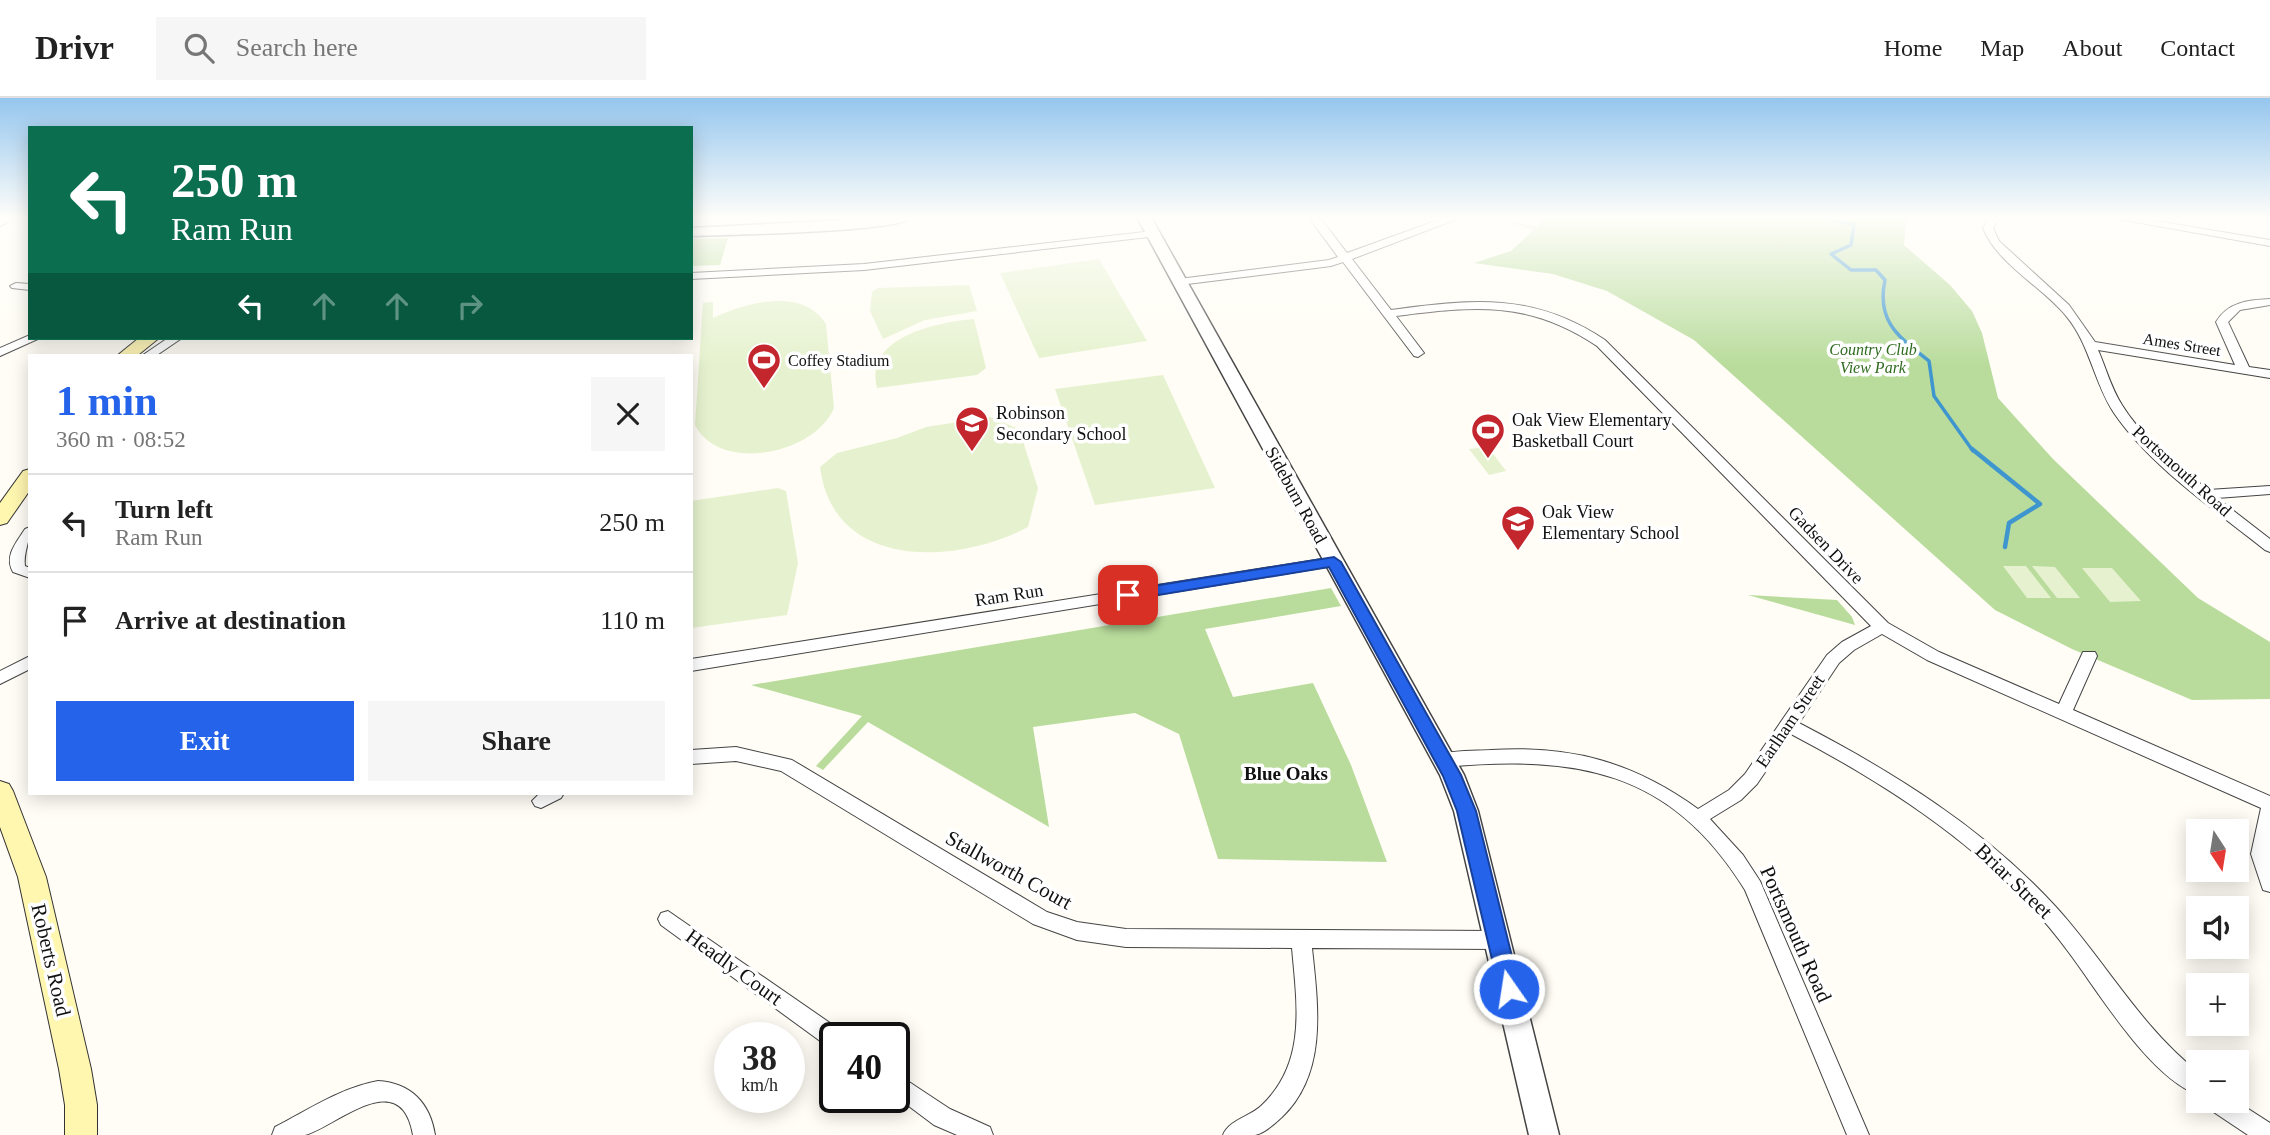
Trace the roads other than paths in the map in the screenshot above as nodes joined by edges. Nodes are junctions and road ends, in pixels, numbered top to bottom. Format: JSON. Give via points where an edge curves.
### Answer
{"nodes":[{"id":1,"x":856,"y":267,"type":"edge"},
{"id":2,"x":1171,"y":267,"type":"edge"},
{"id":3,"x":1304,"y":267,"type":"edge"},
{"id":4,"x":1353,"y":267,"type":"edge"},
{"id":5,"x":2022,"y":267,"type":"edge"},
{"id":6,"x":693,"y":276,"type":"edge"},
{"id":7,"x":1179,"y":282,"type":"junction"},
{"id":8,"x":16,"y":286,"type":"dead end"},
{"id":9,"x":28,"y":287,"type":"edge"},
{"id":10,"x":2270,"y":302,"type":"edge"},
{"id":11,"x":1388,"y":314,"type":"junction"},
{"id":12,"x":29,"y":340,"type":"edge"},
{"id":13,"x":147,"y":340,"type":"edge"},
{"id":14,"x":173,"y":340,"type":"edge"},
{"id":15,"x":2090,"y":345,"type":"junction"},
{"id":16,"x":0,"y":352,"type":"edge"},
{"id":17,"x":1418,"y":353,"type":"dead end"},
{"id":18,"x":128,"y":354,"type":"edge"},
{"id":19,"x":151,"y":354,"type":"edge"},
{"id":20,"x":2244,"y":370,"type":"junction"},
{"id":21,"x":2270,"y":374,"type":"edge"},
{"id":22,"x":28,"y":478,"type":"edge"},
{"id":23,"x":2270,"y":490,"type":"edge"},
{"id":24,"x":2206,"y":494,"type":"junction"},
{"id":25,"x":0,"y":519,"type":"edge"},
{"id":26,"x":28,"y":536,"type":"edge"},
{"id":27,"x":2270,"y":548,"type":"edge"},
{"id":28,"x":1334,"y":562,"type":"junction"},
{"id":29,"x":28,"y":572,"type":"edge"},
{"id":30,"x":1882,"y":627,"type":"junction"},
{"id":31,"x":2089,"y":656,"type":"dead end"},
{"id":32,"x":28,"y":663,"type":"edge"},
{"id":33,"x":693,"y":666,"type":"edge"},
{"id":34,"x":0,"y":678,"type":"edge"},
{"id":35,"x":2063,"y":713,"type":"junction"},
{"id":36,"x":1788,"y":725,"type":"junction"},
{"id":37,"x":693,"y":757,"type":"edge"},
{"id":38,"x":1444,"y":760,"type":"junction"},
{"id":39,"x":0,"y":791,"type":"edge"},
{"id":40,"x":2270,"y":806,"type":"edge"},
{"id":41,"x":1698,"y":818,"type":"junction"},
{"id":42,"x":2270,"y":884,"type":"edge"},
{"id":43,"x":668,"y":919,"type":"dead end"},
{"id":44,"x":1301,"y":939,"type":"junction"},
{"id":45,"x":1498,"y":940,"type":"junction"},
{"id":46,"x":819,"y":1028,"type":"edge"},
{"id":47,"x":2186,"y":1075,"type":"edge"},
{"id":48,"x":910,"y":1094,"type":"edge"},
{"id":49,"x":2235,"y":1113,"type":"edge"},
{"id":50,"x":81,"y":1135,"type":"edge"},
{"id":51,"x":283,"y":1135,"type":"edge"},
{"id":52,"x":424,"y":1135,"type":"edge"},
{"id":53,"x":982,"y":1135,"type":"edge"},
{"id":54,"x":1234,"y":1135,"type":"edge"},
{"id":55,"x":1544,"y":1135,"type":"edge"},
{"id":56,"x":1858,"y":1135,"type":"edge"},
{"id":57,"x":2269,"y":1135,"type":"edge"}],
"edges":[{"from":1,"to":6,"type":"street"},
{"from":2,"to":7,"type":"street","name":"Sideburn Road"},
{"from":3,"to":7,"type":"street"},
{"from":4,"to":11,"type":"street"},
{"from":5,"to":15,"type":"street","name":"Portsmouth Road","via":[[2074,317]]},
{"from":7,"to":28,"type":"street","name":"Sideburn Road"},
{"from":8,"to":9,"type":"street"},
{"from":10,"to":20,"type":"street","via":[[2236,307],[2221,322]]},
{"from":11,"to":17,"type":"street"},
{"from":11,"to":30,"type":"street","name":"Gadsen Drive","via":[[1494,304],[1539,311],[1578,327],[1601,343]]},
{"from":12,"to":16,"type":"street"},
{"from":13,"to":18,"type":"main road"},
{"from":14,"to":19,"type":"street"},
{"from":15,"to":20,"type":"street","name":"Ames Street"},
{"from":15,"to":24,"type":"street","name":"Portsmouth Road","via":[[2104,386],[2122,415]]},
{"from":20,"to":21,"type":"street","name":"Ames Street"},
{"from":22,"to":25,"type":"main road"},
{"from":23,"to":24,"type":"street"},
{"from":24,"to":27,"type":"street","name":"Portsmouth Road"},
{"from":26,"to":29,"type":"street","via":[[15,561],[18,569]]},
{"from":28,"to":33,"type":"street","name":"Ram Run"},
{"from":28,"to":38,"type":"street","name":"Sideburn Road"},
{"from":30,"to":35,"type":"street","name":"Gadsen Drive","via":[[1933,656]]},
{"from":30,"to":36,"type":"street","name":"Earlham Street","via":[[1833,659]]},
{"from":31,"to":35,"type":"street"},
{"from":32,"to":34,"type":"street"},
{"from":35,"to":40,"type":"street","name":"Gadsen Drive"},
{"from":36,"to":41,"type":"street","name":"Earlham Street","via":[[1751,779]]},
{"from":36,"to":47,"type":"street","name":"Briar Street","via":[[1855,759],[1925,803],[2008,871],[2074,943],[2145,1038]]},
{"from":37,"to":44,"type":"street","name":"Stallworth Court","via":[[736,754],[786,765],[1057,925],[1116,937]]},
{"from":38,"to":41,"type":"street","name":"Portsmouth Road","via":[[1545,756],[1584,762],[1644,784]]},
{"from":38,"to":45,"type":"street","name":"Sideburn Road","via":[[1466,811]]},
{"from":39,"to":50,"type":"main road","name":"Roberts Road","via":[[32,877],[75,1069]]},
{"from":40,"to":42,"type":"street","via":[[2260,853]]},
{"from":41,"to":56,"type":"street","name":"Portsmouth Road","via":[[1731,853],[1753,887]]},
{"from":43,"to":46,"type":"street","name":"Headly Court"},
{"from":44,"to":45,"type":"street","name":"Stallworth Court"},
{"from":44,"to":54,"type":"street","via":[[1308,1022],[1300,1073],[1276,1109]]},
{"from":45,"to":55,"type":"street","name":"Sideburn Road"},
{"from":48,"to":53,"type":"street","via":[[942,1117]]},
{"from":49,"to":57,"type":"street"},
{"from":51,"to":52,"type":"street","via":[[366,1094],[382,1092],[400,1095],[415,1107]]}]}
